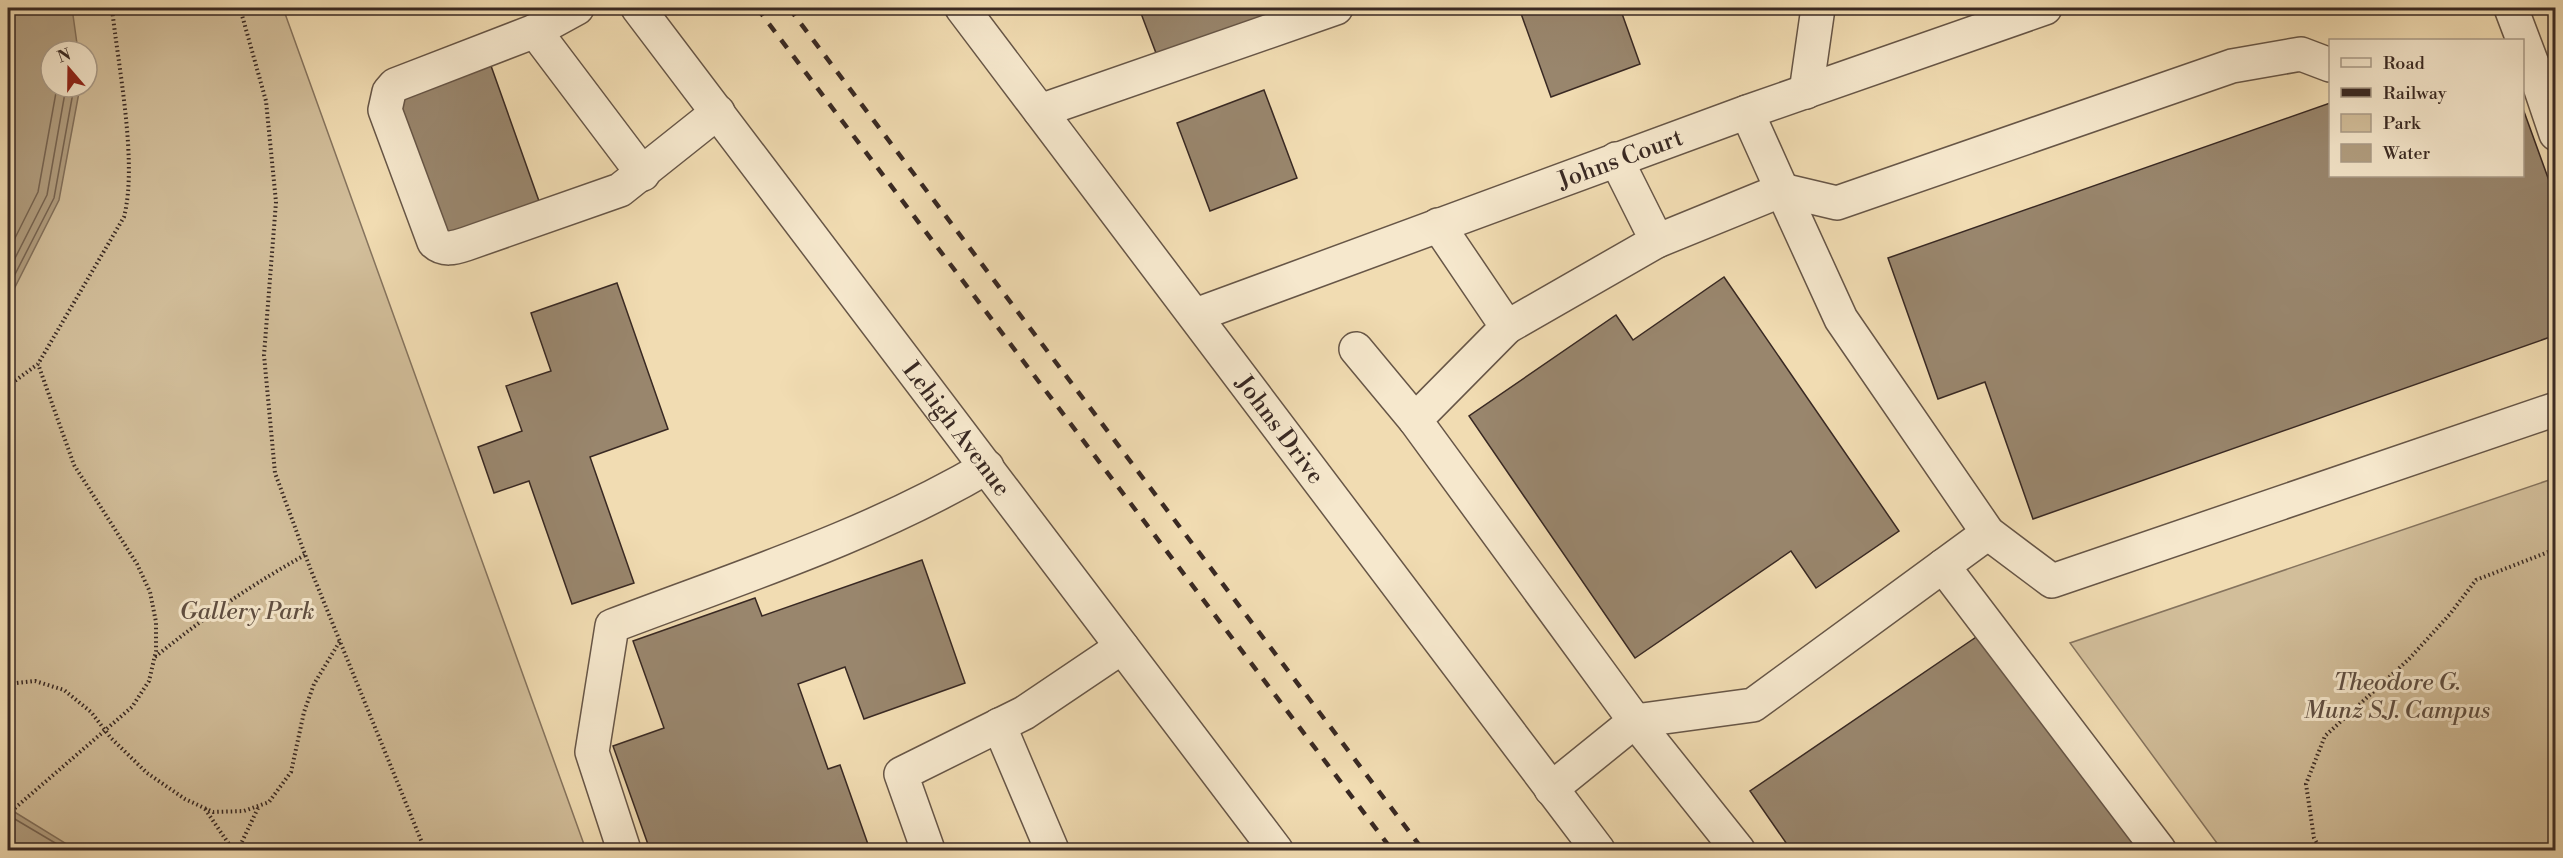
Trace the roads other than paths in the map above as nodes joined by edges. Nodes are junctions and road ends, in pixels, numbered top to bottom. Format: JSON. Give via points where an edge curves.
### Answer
{"nodes":[{"id":1,"x":577,"y":8,"type":"edge"},
{"id":2,"x":638,"y":8,"type":"edge"},
{"id":3,"x":962,"y":8,"type":"edge"},
{"id":4,"x":1336,"y":8,"type":"edge"},
{"id":5,"x":1818,"y":8,"type":"edge"},
{"id":6,"x":2045,"y":8,"type":"edge"},
{"id":7,"x":2511,"y":8,"type":"edge"},
{"id":8,"x":535,"y":31,"type":"junction"},
{"id":9,"x":2520,"y":39,"type":"edge"},
{"id":10,"x":2329,"y":64,"type":"edge"},
{"id":11,"x":2528,"y":68,"type":"edge"},
{"id":12,"x":1806,"y":92,"type":"junction"},
{"id":13,"x":1040,"y":111,"type":"junction"},
{"id":14,"x":718,"y":112,"type":"junction"},
{"id":15,"x":1747,"y":112,"type":"junction"},
{"id":16,"x":2556,"y":134,"type":"edge"},
{"id":17,"x":1616,"y":159,"type":"junction"},
{"id":18,"x":642,"y":174,"type":"junction"},
{"id":19,"x":1782,"y":190,"type":"junction"},
{"id":20,"x":1438,"y":225,"type":"junction"},
{"id":21,"x":1657,"y":241,"type":"junction"},
{"id":22,"x":1196,"y":315,"type":"junction"},
{"id":23,"x":1507,"y":327,"type":"junction"},
{"id":24,"x":1356,"y":349,"type":"dead end"},
{"id":25,"x":2556,"y":409,"type":"edge"},
{"id":26,"x":1415,"y":420,"type":"junction"},
{"id":27,"x":987,"y":467,"type":"junction"},
{"id":28,"x":1988,"y":533,"type":"junction"},
{"id":29,"x":1943,"y":566,"type":"junction"},
{"id":30,"x":1122,"y":647,"type":"junction"},
{"id":31,"x":1635,"y":721,"type":"junction"},
{"id":32,"x":999,"y":725,"type":"junction"},
{"id":33,"x":1551,"y":789,"type":"junction"},
{"id":34,"x":1271,"y":849,"type":"edge"},
{"id":35,"x":624,"y":850,"type":"edge"},
{"id":36,"x":928,"y":850,"type":"edge"},
{"id":37,"x":1052,"y":850,"type":"edge"},
{"id":38,"x":1598,"y":850,"type":"edge"},
{"id":39,"x":1738,"y":850,"type":"edge"},
{"id":40,"x":2158,"y":850,"type":"edge"}],
"edges":[{"from":1,"to":8,"type":"street"},
{"from":2,"to":14,"type":"street","name":"Lehigh Avenue"},
{"from":3,"to":13,"type":"street","name":"Johns Drive"},
{"from":4,"to":13,"type":"street"},
{"from":5,"to":12,"type":"street"},
{"from":6,"to":12,"type":"street","name":"Johns Court"},
{"from":7,"to":9,"type":"street"},
{"from":8,"to":18,"type":"street"},
{"from":8,"to":18,"type":"street","via":[[395,84],[388,92],[385,110],[434,242],[447,249],[466,244],[620,190]]},
{"from":10,"to":19,"type":"street","via":[[2301,54],[2232,66],[1838,203]]},
{"from":11,"to":16,"type":"street"},
{"from":12,"to":15,"type":"street","name":"Johns Court"},
{"from":13,"to":22,"type":"street","name":"Johns Drive"},
{"from":14,"to":18,"type":"street"},
{"from":14,"to":27,"type":"street","name":"Lehigh Avenue"},
{"from":15,"to":17,"type":"street","name":"Johns Court"},
{"from":15,"to":19,"type":"street"},
{"from":17,"to":20,"type":"street","name":"Johns Court"},
{"from":17,"to":21,"type":"street"},
{"from":19,"to":21,"type":"street"},
{"from":19,"to":28,"type":"street","via":[[1841,319]]},
{"from":20,"to":22,"type":"street","name":"Johns Court"},
{"from":20,"to":23,"type":"street"},
{"from":21,"to":23,"type":"street"},
{"from":22,"to":33,"type":"street","name":"Johns Drive"},
{"from":23,"to":26,"type":"street"},
{"from":24,"to":26,"type":"street"},
{"from":25,"to":28,"type":"street","via":[[2052,581]]},
{"from":26,"to":31,"type":"street"},
{"from":27,"to":30,"type":"street","name":"Lehigh Avenue"},
{"from":27,"to":35,"type":"street","via":[[934,498],[824,546],[612,626],[592,752]]},
{"from":28,"to":29,"type":"street"},
{"from":29,"to":31,"type":"street","via":[[1753,705]]},
{"from":29,"to":40,"type":"street"},
{"from":30,"to":32,"type":"street","via":[[1024,713]]},
{"from":30,"to":34,"type":"street","name":"Lehigh Avenue"},
{"from":31,"to":33,"type":"street"},
{"from":31,"to":39,"type":"street"},
{"from":32,"to":36,"type":"street","via":[[902,774]]},
{"from":32,"to":37,"type":"street"},
{"from":33,"to":38,"type":"street","name":"Johns Drive"}]}
